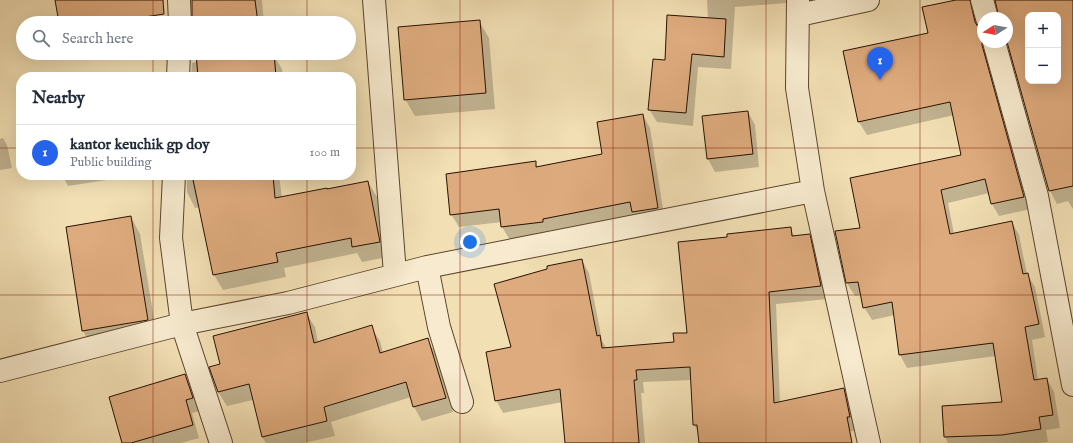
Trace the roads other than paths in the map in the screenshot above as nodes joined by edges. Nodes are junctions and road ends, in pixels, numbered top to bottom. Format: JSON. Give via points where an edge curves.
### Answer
{"nodes":[{"id":1,"x":179,"y":0,"type":"edge"},
{"id":2,"x":374,"y":0,"type":"edge"},
{"id":3,"x":868,"y":0,"type":"edge"},
{"id":4,"x":982,"y":0,"type":"edge"},
{"id":5,"x":798,"y":7,"type":"edge"},
{"id":6,"x":985,"y":12,"type":"edge"},
{"id":7,"x":180,"y":16,"type":"edge"},
{"id":8,"x":996,"y":48,"type":"edge"},
{"id":9,"x":179,"y":60,"type":"edge"},
{"id":10,"x":178,"y":72,"type":"edge"},
{"id":11,"x":174,"y":180,"type":"edge"},
{"id":12,"x":813,"y":191,"type":"junction"},
{"id":13,"x":427,"y":267,"type":"junction"},
{"id":14,"x":394,"y":274,"type":"junction"},
{"id":15,"x":182,"y":324,"type":"junction"},
{"id":16,"x":0,"y":372,"type":"edge"},
{"id":17,"x":1073,"y":385,"type":"edge"},
{"id":18,"x":462,"y":402,"type":"dead end"},
{"id":19,"x":222,"y":443,"type":"edge"},
{"id":20,"x":869,"y":443,"type":"edge"}],
"edges":[{"from":1,"to":7,"type":"street"},
{"from":2,"to":14,"type":"street"},
{"from":3,"to":5,"type":"street"},
{"from":4,"to":6,"type":"street"},
{"from":5,"to":12,"type":"street","via":[[798,88]]},
{"from":8,"to":17,"type":"street","via":[[1037,196]]},
{"from":9,"to":10,"type":"street"},
{"from":11,"to":15,"type":"street","via":[[171,238]]},
{"from":12,"to":13,"type":"street"},
{"from":12,"to":20,"type":"street"},
{"from":13,"to":14,"type":"street"},
{"from":13,"to":18,"type":"street","via":[[439,326]]},
{"from":14,"to":15,"type":"street","via":[[288,303]]},
{"from":15,"to":16,"type":"street"},
{"from":15,"to":19,"type":"street"}]}
